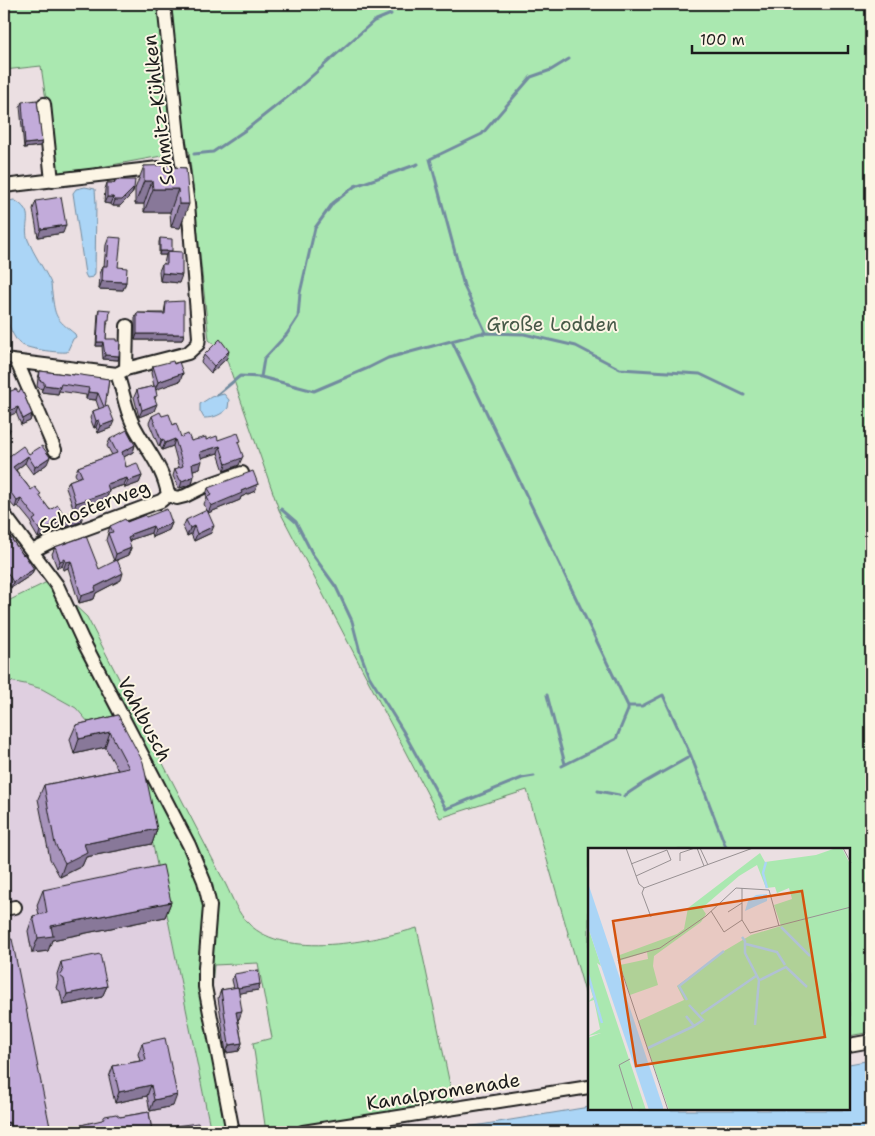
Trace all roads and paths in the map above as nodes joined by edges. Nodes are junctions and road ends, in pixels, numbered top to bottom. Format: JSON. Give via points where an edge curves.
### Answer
{"nodes":[{"id":1,"x":164,"y":4,"type":"edge"},
{"id":2,"x":44,"y":104,"type":"dead end"},
{"id":3,"x":182,"y":165,"type":"junction"},
{"id":4,"x":52,"y":181,"type":"junction"},
{"id":5,"x":4,"y":186,"type":"edge"},
{"id":6,"x":127,"y":326,"type":"dead end"},
{"id":7,"x":4,"y":360,"type":"edge"},
{"id":8,"x":17,"y":362,"type":"junction"},
{"id":9,"x":122,"y":371,"type":"junction"},
{"id":10,"x":55,"y":450,"type":"dead end"},
{"id":11,"x":242,"y":473,"type":"edge"},
{"id":12,"x":168,"y":495,"type":"junction"},
{"id":13,"x":4,"y":514,"type":"edge"},
{"id":14,"x":32,"y":552,"type":"junction"},
{"id":15,"x":871,"y":1041,"type":"edge"},
{"id":16,"x":850,"y":1044,"type":"edge"},
{"id":17,"x":588,"y":1087,"type":"edge"},
{"id":18,"x":233,"y":1132,"type":"edge"},
{"id":19,"x":303,"y":1132,"type":"edge"}],
"edges":[{"from":1,"to":3,"type":"street","name":"Schmitz-Kühlken"},
{"from":2,"to":4,"type":"street"},
{"from":3,"to":4,"type":"street"},
{"from":3,"to":9,"type":"street","name":"Schmitz-Kühlken","via":[[188,204],[198,344],[188,353]]},
{"from":4,"to":5,"type":"street"},
{"from":6,"to":9,"type":"street"},
{"from":7,"to":8,"type":"street","name":"Schmitz-Kühlken"},
{"from":8,"to":9,"type":"street","name":"Schmitz-Kühlken"},
{"from":8,"to":10,"type":"street"},
{"from":9,"to":12,"type":"street","name":"Schosterweg","via":[[132,423],[155,460]]},
{"from":11,"to":12,"type":"street","name":"Schosterweg","via":[[185,496]]},
{"from":12,"to":14,"type":"street","name":"Schosterweg","via":[[161,501],[52,541]]},
{"from":13,"to":14,"type":"street","name":"Vahlbusch"},
{"from":14,"to":18,"type":"street","name":"Vahlbusch","via":[[58,587],[189,845],[206,887],[210,906],[205,987]]},
{"from":15,"to":16,"type":"street"},
{"from":17,"to":19,"type":"street","name":"Kanalpromenade"}]}
